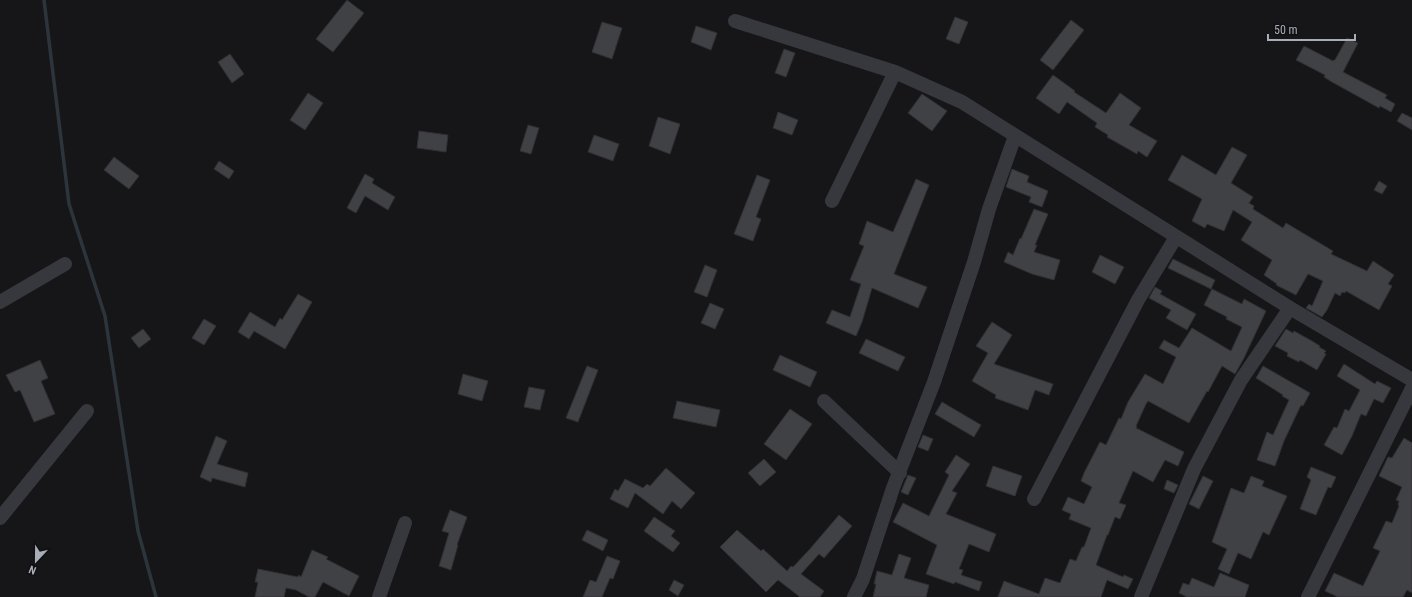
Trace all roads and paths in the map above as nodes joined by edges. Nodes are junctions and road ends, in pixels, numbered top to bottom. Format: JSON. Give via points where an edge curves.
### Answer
{"nodes":[{"id":1,"x":735,"y":21,"type":"dead end"},
{"id":2,"x":895,"y":72,"type":"junction"},
{"id":3,"x":1015,"y":136,"type":"junction"},
{"id":4,"x":832,"y":201,"type":"dead end"},
{"id":5,"x":1176,"y":237,"type":"junction"},
{"id":6,"x":65,"y":264,"type":"dead end"},
{"id":7,"x":0,"y":302,"type":"edge"},
{"id":8,"x":1290,"y":308,"type":"junction"},
{"id":9,"x":1412,"y":380,"type":"edge"},
{"id":10,"x":1412,"y":388,"type":"edge"},
{"id":11,"x":824,"y":401,"type":"dead end"},
{"id":12,"x":87,"y":410,"type":"dead end"},
{"id":13,"x":900,"y":473,"type":"junction"},
{"id":14,"x":1034,"y":500,"type":"dead end"},
{"id":15,"x":0,"y":518,"type":"edge"},
{"id":16,"x":406,"y":523,"type":"dead end"},
{"id":17,"x":379,"y":597,"type":"edge"},
{"id":18,"x":854,"y":597,"type":"edge"},
{"id":19,"x":1141,"y":597,"type":"edge"},
{"id":20,"x":1308,"y":597,"type":"edge"}],
"edges":[{"from":1,"to":2,"type":"street"},
{"from":2,"to":3,"type":"street","via":[[962,102]]},
{"from":2,"to":4,"type":"street"},
{"from":3,"to":5,"type":"street"},
{"from":3,"to":13,"type":"street","via":[[937,374]]},
{"from":5,"to":8,"type":"street"},
{"from":5,"to":14,"type":"street","via":[[1138,300]]},
{"from":6,"to":7,"type":"street"},
{"from":8,"to":9,"type":"street"},
{"from":8,"to":19,"type":"street","via":[[1241,380],[1194,469]]},
{"from":10,"to":20,"type":"street"},
{"from":11,"to":13,"type":"street"},
{"from":12,"to":15,"type":"street"},
{"from":13,"to":18,"type":"street","via":[[863,579]]},
{"from":16,"to":17,"type":"street"}]}
